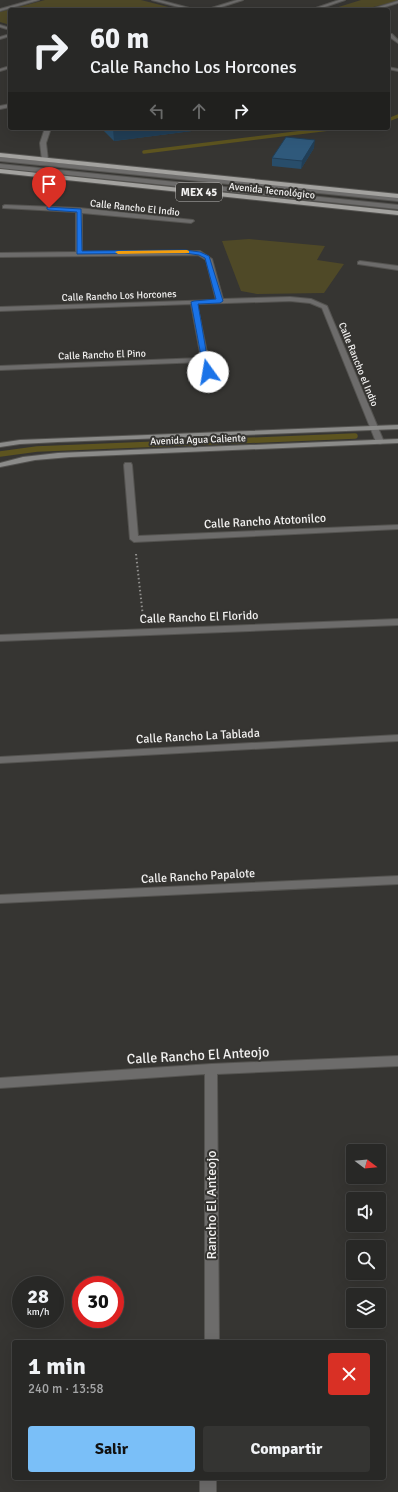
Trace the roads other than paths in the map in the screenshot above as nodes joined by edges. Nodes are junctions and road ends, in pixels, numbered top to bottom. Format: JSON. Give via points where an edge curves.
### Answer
{"nodes":[{"id":1,"x":37,"y":0,"type":"edge"},
{"id":2,"x":154,"y":0,"type":"edge"},
{"id":3,"x":241,"y":0,"type":"edge"},
{"id":4,"x":343,"y":0,"type":"edge"},
{"id":5,"x":398,"y":2,"type":"edge"},
{"id":6,"x":187,"y":8,"type":"edge"},
{"id":7,"x":214,"y":8,"type":"edge"},
{"id":8,"x":318,"y":8,"type":"edge"},
{"id":9,"x":377,"y":8,"type":"edge"},
{"id":10,"x":0,"y":10,"type":"edge"},
{"id":11,"x":390,"y":36,"type":"edge"},
{"id":12,"x":398,"y":42,"type":"edge"},
{"id":13,"x":47,"y":130,"type":"edge"},
{"id":14,"x":0,"y":155,"type":"edge"},
{"id":15,"x":0,"y":159,"type":"edge"},
{"id":16,"x":45,"y":160,"type":"junction"},
{"id":17,"x":0,"y":166,"type":"edge"},
{"id":18,"x":0,"y":171,"type":"edge"},
{"id":19,"x":398,"y":196,"type":"edge"},
{"id":20,"x":398,"y":199,"type":"edge"},
{"id":21,"x":5,"y":207,"type":"dead end"},
{"id":22,"x":398,"y":208,"type":"edge"},
{"id":23,"x":79,"y":210,"type":"junction"},
{"id":24,"x":192,"y":221,"type":"dead end"},
{"id":25,"x":79,"y":253,"type":"junction"},
{"id":26,"x":0,"y":256,"type":"edge"},
{"id":27,"x":360,"y":264,"type":"dead end"},
{"id":28,"x":398,"y":268,"type":"edge"},
{"id":29,"x":220,"y":301,"type":"junction"},
{"id":30,"x":311,"y":301,"type":"joint"},
{"id":31,"x":194,"y":302,"type":"junction"},
{"id":32,"x":0,"y":309,"type":"edge"},
{"id":33,"x":204,"y":360,"type":"junction"},
{"id":34,"x":0,"y":368,"type":"edge"},
{"id":35,"x":208,"y":372,"type":"dead end"},
{"id":36,"x":398,"y":427,"type":"edge"},
{"id":37,"x":374,"y":428,"type":"junction"},
{"id":38,"x":380,"y":442,"type":"junction"},
{"id":39,"x":398,"y":442,"type":"edge"},
{"id":40,"x":0,"y":445,"type":"edge"},
{"id":41,"x":0,"y":465,"type":"edge"},
{"id":42,"x":128,"y":465,"type":"dead end"},
{"id":43,"x":398,"y":528,"type":"edge"},
{"id":44,"x":398,"y":622,"type":"edge"},
{"id":45,"x":0,"y":638,"type":"edge"},
{"id":46,"x":398,"y":738,"type":"edge"},
{"id":47,"x":0,"y":760,"type":"edge"},
{"id":48,"x":398,"y":880,"type":"edge"},
{"id":49,"x":0,"y":899,"type":"edge"},
{"id":50,"x":398,"y":1061,"type":"edge"},
{"id":51,"x":211,"y":1069,"type":"junction"},
{"id":52,"x":0,"y":1083,"type":"edge"},
{"id":53,"x":212,"y":1340,"type":"edge"},
{"id":54,"x":208,"y":1480,"type":"edge"},
{"id":55,"x":208,"y":1492,"type":"edge"}],
"edges":[{"from":1,"to":10,"type":"street"},
{"from":2,"to":6,"type":"street"},
{"from":3,"to":7,"type":"street"},
{"from":4,"to":8,"type":"street"},
{"from":5,"to":9,"type":"street"},
{"from":11,"to":12,"type":"street"},
{"from":13,"to":16,"type":"street","via":[[43,143]]},
{"from":14,"to":16,"type":"main road","name":"Avenida Tecnológico","number":"MEX 45"},
{"from":15,"to":20,"type":"street"},
{"from":16,"to":19,"type":"main road","name":"Avenida Tecnológico","number":"MEX 45"},
{"from":17,"to":22,"type":"street"},
{"from":18,"to":22,"type":"main road","name":"Avenida Tecnológico","number":"MEX 45","via":[[384,211]]},
{"from":21,"to":23,"type":"street","name":"Calle Rancho El Indio"},
{"from":23,"to":24,"type":"street","name":"Calle Rancho El Indio"},
{"from":23,"to":25,"type":"street"},
{"from":25,"to":26,"type":"street"},
{"from":25,"to":29,"type":"street","via":[[200,254],[209,259]]},
{"from":27,"to":28,"type":"street"},
{"from":29,"to":30,"type":"street","name":"Calle Rancho Los Horcones"},
{"from":29,"to":31,"type":"street","name":"Calle Rancho Los Horcones"},
{"from":30,"to":37,"type":"street","name":"Calle Rancho el Indio","via":[[325,307]]},
{"from":31,"to":32,"type":"street","name":"Calle Rancho Los Horcones"},
{"from":31,"to":33,"type":"street"},
{"from":33,"to":34,"type":"street","name":"Calle Rancho El Pino"},
{"from":33,"to":35,"type":"street"},
{"from":36,"to":37,"type":"street","name":"Avenida Agua Caliente"},
{"from":37,"to":38,"type":"street","name":"Calle Rancho el Indio"},
{"from":37,"to":40,"type":"street","name":"Avenida Agua Caliente","via":[[58,440]]},
{"from":38,"to":39,"type":"street","name":"Avenida Agua Caliente"},
{"from":38,"to":41,"type":"street","name":"Avenida Agua Caliente","via":[[70,454],[28,458]]},
{"from":42,"to":43,"type":"street","name":"Calle Rancho Atotonilco","via":[[134,539]]},
{"from":44,"to":45,"type":"street","name":"Calle Rancho El Florido"},
{"from":46,"to":47,"type":"street","name":"Calle Rancho La Tablada"},
{"from":48,"to":49,"type":"street","name":"Calle Rancho Papalote"},
{"from":50,"to":51,"type":"street","name":"Calle Rancho El Anteojo"},
{"from":51,"to":52,"type":"street","name":"Calle Rancho El Anteojo"},
{"from":51,"to":53,"type":"street","name":"Rancho El Anteojo"},
{"from":54,"to":55,"type":"street"}]}
